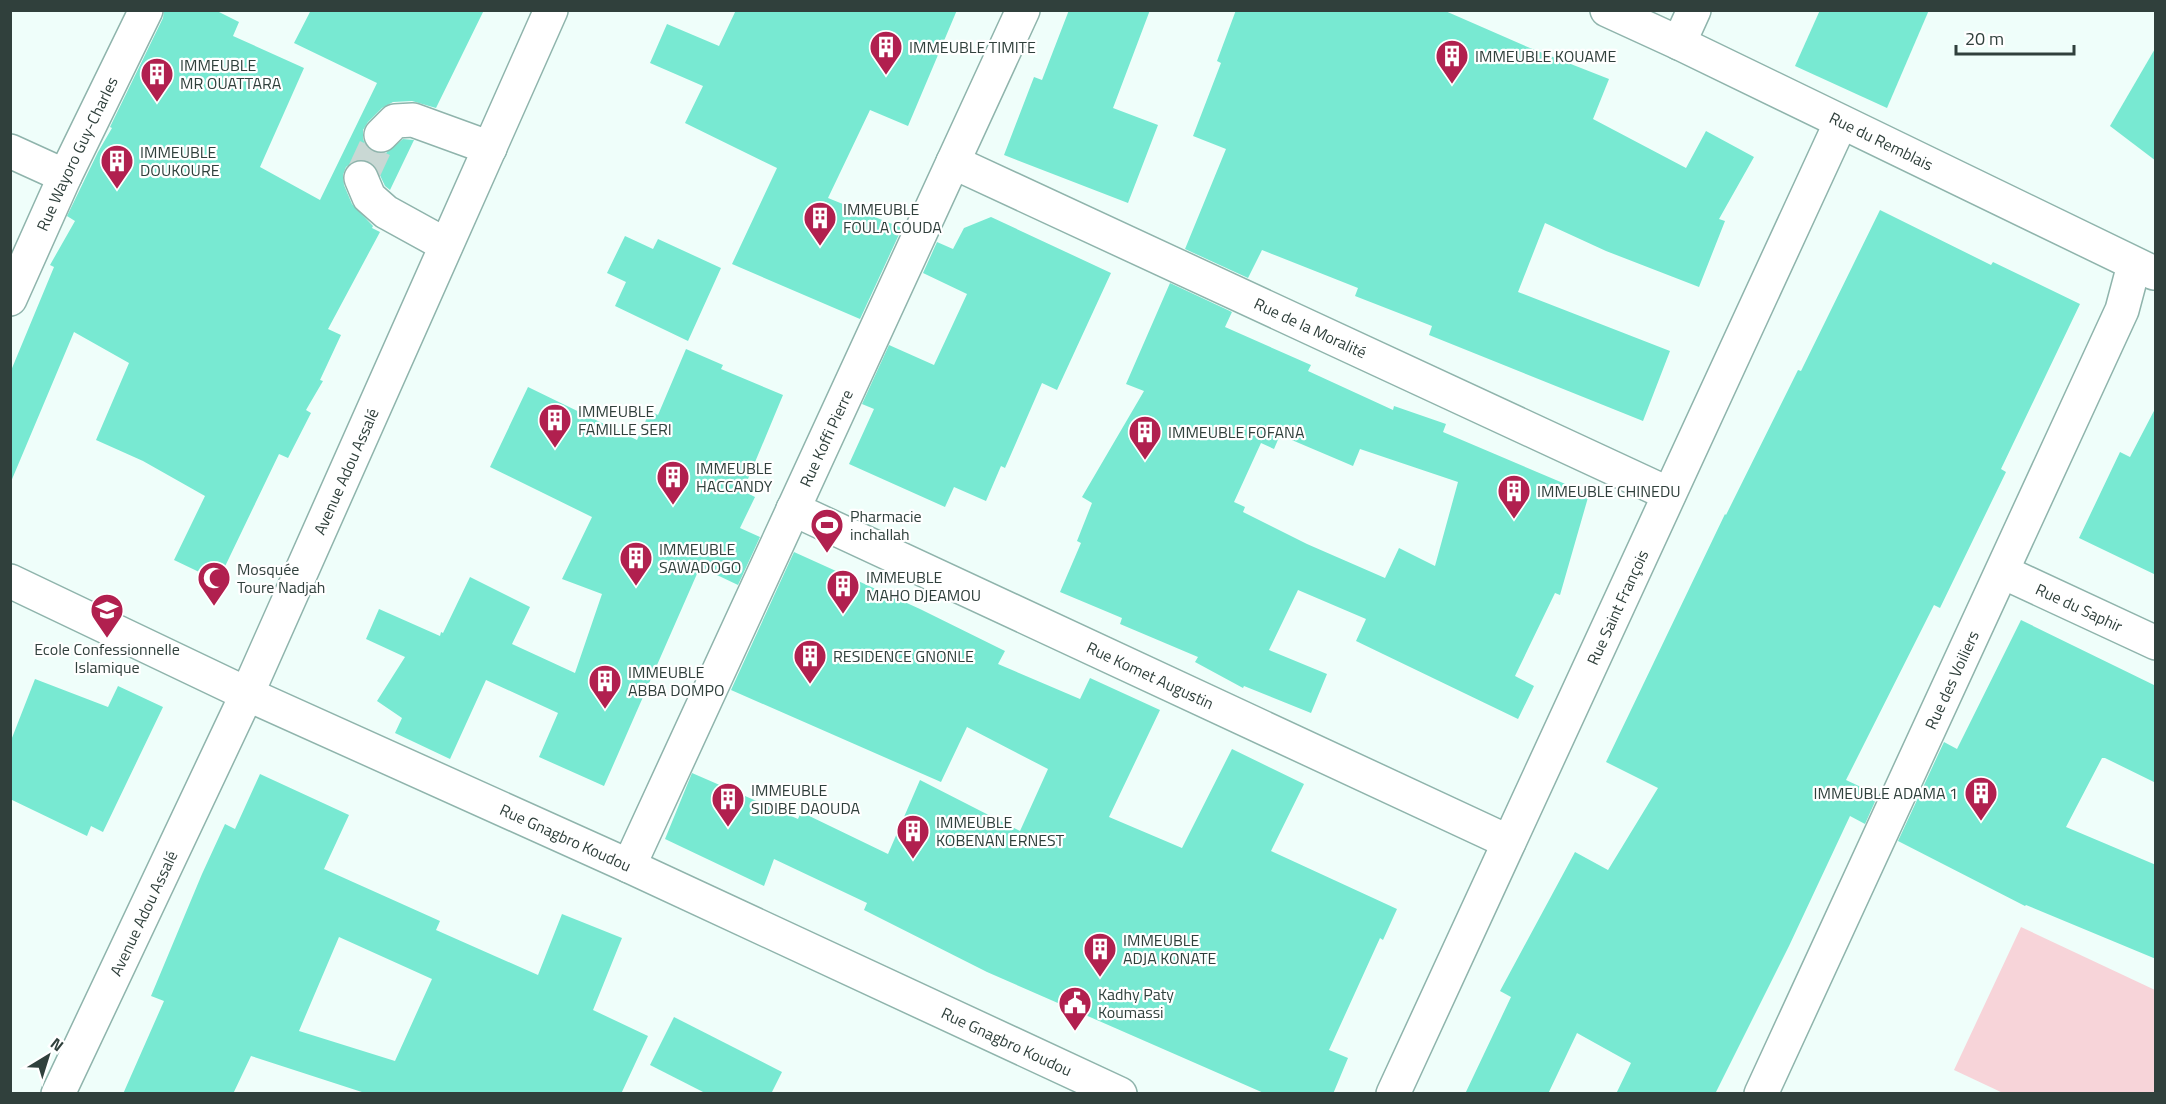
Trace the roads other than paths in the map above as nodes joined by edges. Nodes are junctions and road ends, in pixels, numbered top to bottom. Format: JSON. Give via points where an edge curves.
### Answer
{"nodes":[{"id":1,"x":146,"y":10,"type":"edge"},
{"id":2,"x":551,"y":10,"type":"edge"},
{"id":3,"x":1023,"y":10,"type":"edge"},
{"id":4,"x":1607,"y":10,"type":"edge"},
{"id":5,"x":1694,"y":10,"type":"edge"},
{"id":6,"x":1679,"y":43,"type":"junction"},
{"id":7,"x":1841,"y":122,"type":"junction"},
{"id":8,"x":381,"y":135,"type":"tunnel mouth"},
{"id":9,"x":490,"y":148,"type":"junction"},
{"id":10,"x":10,"y":151,"type":"edge"},
{"id":11,"x":953,"y":162,"type":"junction"},
{"id":12,"x":65,"y":176,"type":"junction"},
{"id":13,"x":361,"y":178,"type":"dead end"},
{"id":14,"x":446,"y":245,"type":"junction"},
{"id":15,"x":2145,"y":269,"type":"edge"},
{"id":16,"x":10,"y":298,"type":"edge"},
{"id":17,"x":1670,"y":494,"type":"junction"},
{"id":18,"x":793,"y":509,"type":"junction"},
{"id":19,"x":2003,"y":572,"type":"junction"},
{"id":20,"x":10,"y":581,"type":"edge"},
{"id":21,"x":2156,"y":643,"type":"edge"},
{"id":22,"x":247,"y":694,"type":"junction"},
{"id":23,"x":1509,"y":842,"type":"junction"},
{"id":24,"x":629,"y":866,"type":"junction"},
{"id":25,"x":58,"y":1094,"type":"edge"},
{"id":26,"x":1119,"y":1094,"type":"edge"},
{"id":27,"x":1393,"y":1094,"type":"edge"},
{"id":28,"x":1761,"y":1094,"type":"edge"}],
"edges":[{"from":1,"to":12,"type":"street","name":"Rue Wayoro Guy-Charles"},
{"from":2,"to":9,"type":"street","name":"Avenue Adou Assalé"},
{"from":3,"to":11,"type":"street","name":"Rue Koffi Pierre"},
{"from":4,"to":6,"type":"street","name":"Rue du Remblais"},
{"from":5,"to":6,"type":"street"},
{"from":6,"to":7,"type":"street","name":"Rue du Remblais"},
{"from":7,"to":15,"type":"street","name":"Rue du Remblais"},
{"from":7,"to":17,"type":"street","name":"Rue Saint François"},
{"from":8,"to":9,"type":"street","via":[[395,121],[412,120]]},
{"from":9,"to":14,"type":"street","name":"Avenue Adou Assalé"},
{"from":10,"to":12,"type":"street"},
{"from":11,"to":17,"type":"street","name":"Rue de la Moralité"},
{"from":11,"to":18,"type":"street","name":"Rue Koffi Pierre"},
{"from":12,"to":16,"type":"street","name":"Rue Wayoro Guy-Charles"},
{"from":13,"to":14,"type":"street","via":[[369,197],[386,212]]},
{"from":14,"to":22,"type":"street","name":"Avenue Adou Assalé"},
{"from":15,"to":19,"type":"street","name":"Rue des Voiliers","via":[[2122,310]]},
{"from":17,"to":23,"type":"street","name":"Rue Saint François"},
{"from":18,"to":23,"type":"street","name":"Rue Komet Augustin"},
{"from":18,"to":24,"type":"street","name":"Rue Koffi Pierre"},
{"from":19,"to":21,"type":"street","name":"Rue du Saphir"},
{"from":19,"to":28,"type":"street","name":"Rue des Voiliers"},
{"from":20,"to":22,"type":"street","name":"Rue Gnagbro Koudou"},
{"from":22,"to":24,"type":"street","name":"Rue Gnagbro Koudou"},
{"from":22,"to":25,"type":"street","name":"Avenue Adou Assalé"},
{"from":23,"to":27,"type":"street","name":"Rue Saint François"},
{"from":24,"to":26,"type":"street","name":"Rue Gnagbro Koudou"}]}
